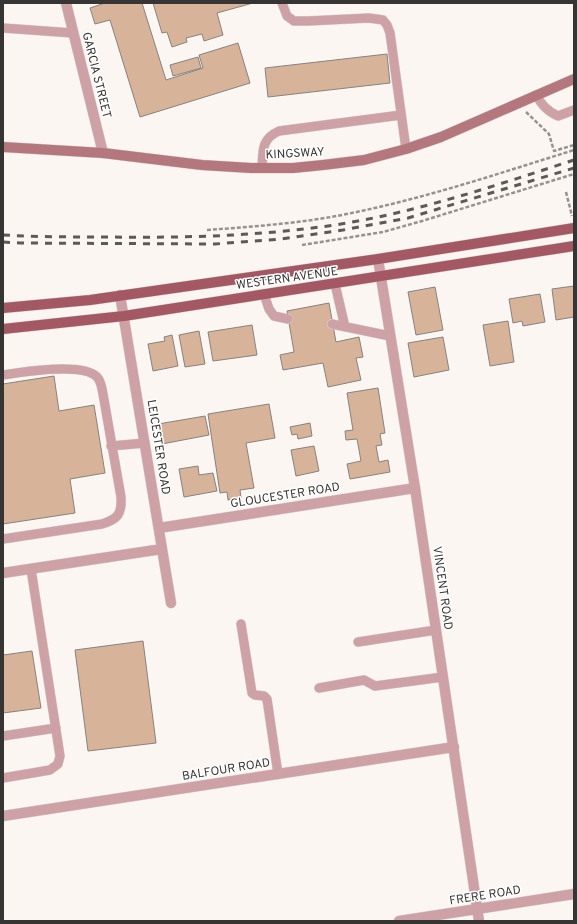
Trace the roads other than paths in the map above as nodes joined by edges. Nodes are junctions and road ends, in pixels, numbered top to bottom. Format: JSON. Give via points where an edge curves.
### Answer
{"nodes":[{"id":1,"x":66,"y":3,"type":"edge"},
{"id":2,"x":282,"y":3,"type":"edge"},
{"id":3,"x":3,"y":28,"type":"edge"},
{"id":4,"x":73,"y":33,"type":"junction"},
{"id":5,"x":574,"y":79,"type":"edge"},
{"id":6,"x":536,"y":95,"type":"junction"},
{"id":7,"x":574,"y":110,"type":"edge"},
{"id":8,"x":401,"y":115,"type":"junction"},
{"id":9,"x":3,"y":147,"type":"edge"},
{"id":10,"x":406,"y":149,"type":"junction"},
{"id":11,"x":103,"y":154,"type":"junction"},
{"id":12,"x":262,"y":168,"type":"junction"},
{"id":13,"x":574,"y":228,"type":"edge"},
{"id":14,"x":574,"y":246,"type":"edge"},
{"id":15,"x":378,"y":259,"type":"junction"},
{"id":16,"x":380,"y":277,"type":"junction"},
{"id":17,"x":335,"y":284,"type":"junction"},
{"id":18,"x":264,"y":294,"type":"junction"},
{"id":19,"x":120,"y":295,"type":"junction"},
{"id":20,"x":3,"y":308,"type":"edge"},
{"id":21,"x":124,"y":316,"type":"junction"},
{"id":22,"x":288,"y":319,"type":"dead end"},
{"id":23,"x":332,"y":324,"type":"dead end"},
{"id":24,"x":345,"y":327,"type":"junction"},
{"id":25,"x":3,"y":329,"type":"edge"},
{"id":26,"x":390,"y":336,"type":"junction"},
{"id":27,"x":3,"y":375,"type":"edge"},
{"id":28,"x":145,"y":443,"type":"junction"},
{"id":29,"x":111,"y":446,"type":"junction"},
{"id":30,"x":415,"y":488,"type":"junction"},
{"id":31,"x":159,"y":528,"type":"junction"},
{"id":32,"x":3,"y":539,"type":"edge"},
{"id":33,"x":162,"y":549,"type":"junction"},
{"id":34,"x":31,"y":569,"type":"junction"},
{"id":35,"x":3,"y":573,"type":"edge"},
{"id":36,"x":171,"y":603,"type":"dead end"},
{"id":37,"x":241,"y":624,"type":"dead end"},
{"id":38,"x":436,"y":630,"type":"junction"},
{"id":39,"x":358,"y":642,"type":"dead end"},
{"id":40,"x":443,"y":677,"type":"junction"},
{"id":41,"x":319,"y":688,"type":"dead end"},
{"id":42,"x":56,"y":728,"type":"junction"},
{"id":43,"x":3,"y":736,"type":"edge"},
{"id":44,"x":454,"y":747,"type":"junction"},
{"id":45,"x":278,"y":774,"type":"junction"},
{"id":46,"x":3,"y":778,"type":"edge"},
{"id":47,"x":3,"y":816,"type":"edge"},
{"id":48,"x":574,"y":894,"type":"edge"},
{"id":49,"x":477,"y":909,"type":"junction"},
{"id":50,"x":399,"y":921,"type":"edge"},
{"id":51,"x":479,"y":921,"type":"edge"}],
"edges":[{"from":1,"to":4,"type":"street","name":"GARCIA STREET"},
{"from":2,"to":8,"type":"lane","via":[[288,16],[294,21],[369,18],[383,20],[390,33]]},
{"from":3,"to":4,"type":"lane"},
{"from":4,"to":11,"type":"street","name":"GARCIA STREET"},
{"from":5,"to":6,"type":"main road","name":"KINGSWAY"},
{"from":6,"to":7,"type":"lane","via":[[546,109],[558,116]]},
{"from":6,"to":10,"type":"main road","name":"KINGSWAY","via":[[441,137]]},
{"from":8,"to":10,"type":"lane"},
{"from":8,"to":12,"type":"lane","via":[[279,131],[267,139]]},
{"from":9,"to":11,"type":"main road","name":"KINGSWAY"},
{"from":10,"to":12,"type":"main road","name":"KINGSWAY","via":[[364,160],[293,168]]},
{"from":11,"to":12,"type":"main road","name":"KINGSWAY","via":[[202,165]]},
{"from":13,"to":15,"type":"main road","name":"WESTERN AVENUE"},
{"from":14,"to":16,"type":"main road","name":"WESTERN AVENUE"},
{"from":15,"to":16,"type":"street","name":"VINCENT ROAD"},
{"from":15,"to":19,"type":"main road","name":"WESTERN AVENUE"},
{"from":16,"to":17,"type":"main road","name":"WESTERN AVENUE"},
{"from":16,"to":26,"type":"street","name":"VINCENT ROAD"},
{"from":17,"to":18,"type":"main road","name":"WESTERN AVENUE"},
{"from":17,"to":24,"type":"lane"},
{"from":18,"to":21,"type":"main road","name":"WESTERN AVENUE"},
{"from":18,"to":22,"type":"lane","via":[[274,316]]},
{"from":19,"to":20,"type":"main road","name":"WESTERN AVENUE"},
{"from":19,"to":21,"type":"street","name":"LEICESTER ROAD"},
{"from":21,"to":25,"type":"main road","name":"WESTERN AVENUE"},
{"from":21,"to":28,"type":"street","name":"LEICESTER ROAD"},
{"from":23,"to":24,"type":"lane"},
{"from":24,"to":26,"type":"lane"},
{"from":26,"to":30,"type":"street","name":"VINCENT ROAD"},
{"from":27,"to":29,"type":"lane","via":[[62,369],[79,369],[92,374],[102,388]]},
{"from":28,"to":29,"type":"lane"},
{"from":28,"to":31,"type":"street","name":"LEICESTER ROAD"},
{"from":29,"to":32,"type":"lane","via":[[121,497],[120,511],[115,518],[84,528]]},
{"from":30,"to":31,"type":"street","name":"GLOUCESTER ROAD"},
{"from":30,"to":38,"type":"street","name":"VINCENT ROAD"},
{"from":31,"to":33,"type":"street","name":"LEICESTER ROAD"},
{"from":33,"to":34,"type":"street"},
{"from":33,"to":36,"type":"street","name":"LEICESTER ROAD"},
{"from":34,"to":35,"type":"street"},
{"from":34,"to":42,"type":"lane"},
{"from":37,"to":45,"type":"lane","via":[[252,693],[267,699]]},
{"from":38,"to":39,"type":"lane"},
{"from":38,"to":40,"type":"street","name":"VINCENT ROAD"},
{"from":40,"to":41,"type":"lane","via":[[375,686],[364,680]]},
{"from":40,"to":44,"type":"street","name":"VINCENT ROAD"},
{"from":42,"to":43,"type":"lane"},
{"from":42,"to":46,"type":"lane","via":[[60,756],[54,768]]},
{"from":44,"to":45,"type":"street","name":"BALFOUR ROAD"},
{"from":44,"to":49,"type":"street","name":"VINCENT ROAD"},
{"from":45,"to":47,"type":"street","name":"BALFOUR ROAD"},
{"from":48,"to":49,"type":"street","name":"FRERE ROAD"},
{"from":49,"to":50,"type":"street","name":"FRERE ROAD"},
{"from":49,"to":51,"type":"street","name":"VINCENT ROAD"}]}
